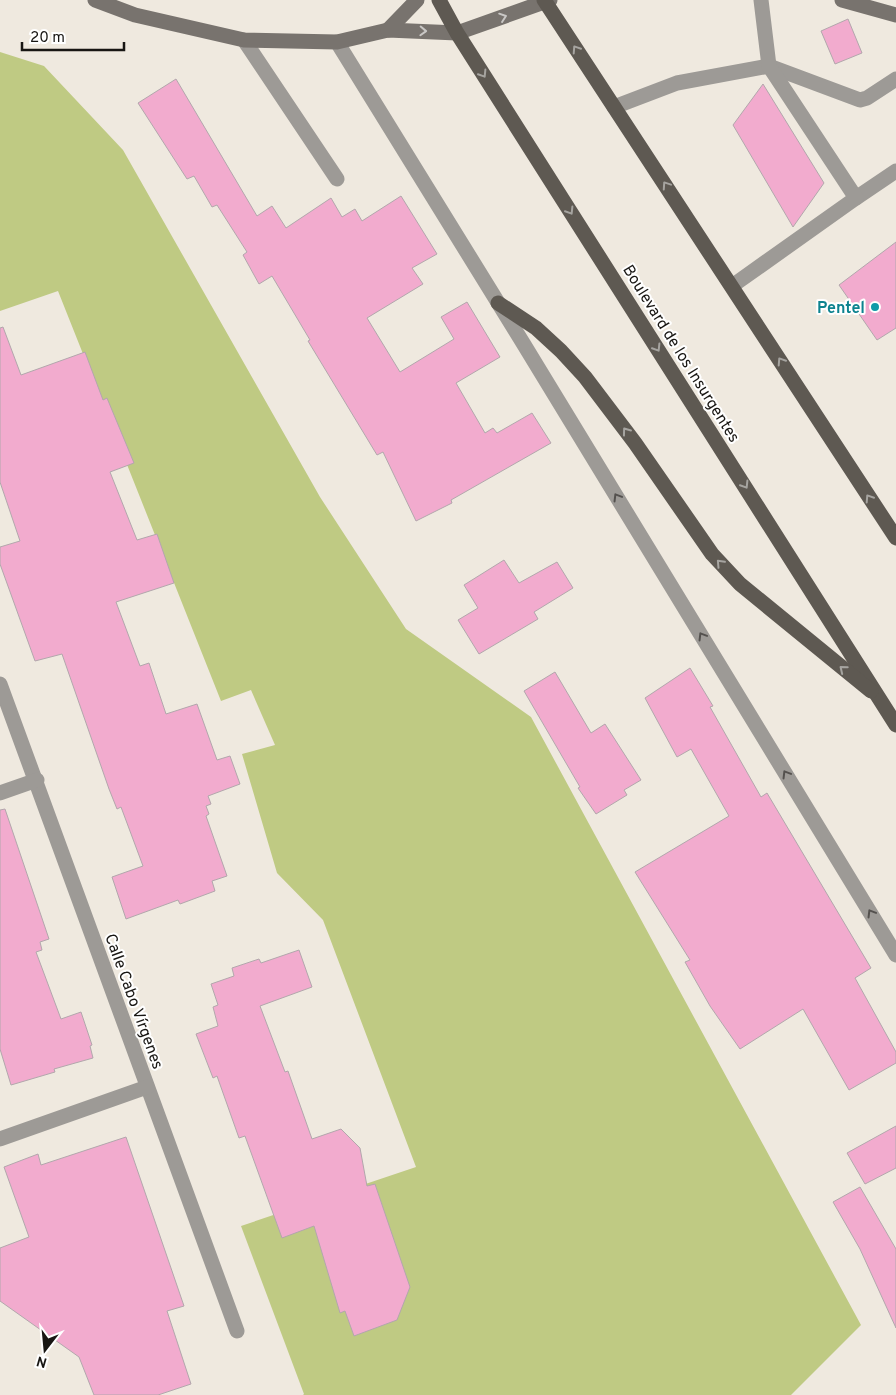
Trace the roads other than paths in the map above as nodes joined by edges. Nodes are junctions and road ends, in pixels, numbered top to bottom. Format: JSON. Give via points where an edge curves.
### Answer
{"nodes":[{"id":1,"x":95,"y":0,"type":"edge"},
{"id":2,"x":416,"y":0,"type":"edge"},
{"id":3,"x":439,"y":0,"type":"edge"},
{"id":4,"x":761,"y":0,"type":"edge"},
{"id":5,"x":842,"y":0,"type":"edge"},
{"id":6,"x":546,"y":1,"type":"edge"},
{"id":7,"x":896,"y":15,"type":"edge"},
{"id":8,"x":388,"y":30,"type":"junction"},
{"id":9,"x":457,"y":33,"type":"junction"},
{"id":10,"x":244,"y":40,"type":"junction"},
{"id":11,"x":337,"y":42,"type":"junction"},
{"id":12,"x":769,"y":66,"type":"junction"},
{"id":13,"x":896,"y":78,"type":"edge"},
{"id":14,"x":614,"y":107,"type":"junction"},
{"id":15,"x":896,"y":172,"type":"edge"},
{"id":16,"x":337,"y":179,"type":"dead end"},
{"id":17,"x":856,"y":198,"type":"junction"},
{"id":18,"x":732,"y":286,"type":"junction"},
{"id":19,"x":498,"y":303,"type":"junction"},
{"id":20,"x":896,"y":538,"type":"edge"},
{"id":21,"x":0,"y":684,"type":"edge"},
{"id":22,"x":881,"y":699,"type":"junction"},
{"id":23,"x":896,"y":713,"type":"edge"},
{"id":24,"x":896,"y":725,"type":"edge"},
{"id":25,"x":37,"y":780,"type":"junction"},
{"id":26,"x":0,"y":794,"type":"edge"},
{"id":27,"x":896,"y":955,"type":"edge"},
{"id":28,"x":147,"y":1087,"type":"junction"},
{"id":29,"x":0,"y":1139,"type":"edge"},
{"id":30,"x":237,"y":1330,"type":"dead end"}],
"edges":[{"from":1,"to":10,"type":"main road","via":[[135,15]]},
{"from":2,"to":8,"type":"main road"},
{"from":3,"to":9,"type":"main road","name":"Boulevard de los Insurgentes"},
{"from":4,"to":12,"type":"street"},
{"from":5,"to":7,"type":"main road"},
{"from":9,"to":6,"type":"main road","one_way":true},
{"from":14,"to":6,"type":"main road","one_way":true},
{"from":8,"to":9,"type":"main road","one_way":true},
{"from":8,"to":11,"type":"main road"},
{"from":9,"to":22,"type":"main road","name":"Boulevard de los Insurgentes","one_way":true},
{"from":10,"to":11,"type":"main road"},
{"from":10,"to":16,"type":"street"},
{"from":11,"to":19,"type":"street"},
{"from":12,"to":13,"type":"street","via":[[860,100]]},
{"from":12,"to":14,"type":"street","via":[[677,83]]},
{"from":12,"to":17,"type":"street"},
{"from":18,"to":14,"type":"main road","one_way":true},
{"from":15,"to":17,"type":"street"},
{"from":17,"to":18,"type":"street"},
{"from":20,"to":18,"type":"main road","one_way":true},
{"from":22,"to":19,"type":"main road","one_way":true,"via":[[740,584],[712,554],[585,376],[536,328]]},
{"from":27,"to":19,"type":"street","one_way":true},
{"from":21,"to":25,"type":"street","name":"Calle Cabo Vírgenes"},
{"from":22,"to":23,"type":"main road"},
{"from":22,"to":24,"type":"main road","name":"Boulevard de los Insurgentes"},
{"from":25,"to":26,"type":"street"},
{"from":25,"to":28,"type":"street","name":"Calle Cabo Vírgenes"},
{"from":28,"to":29,"type":"street"},
{"from":28,"to":30,"type":"street","name":"Calle Cabo Vírgenes"}]}
